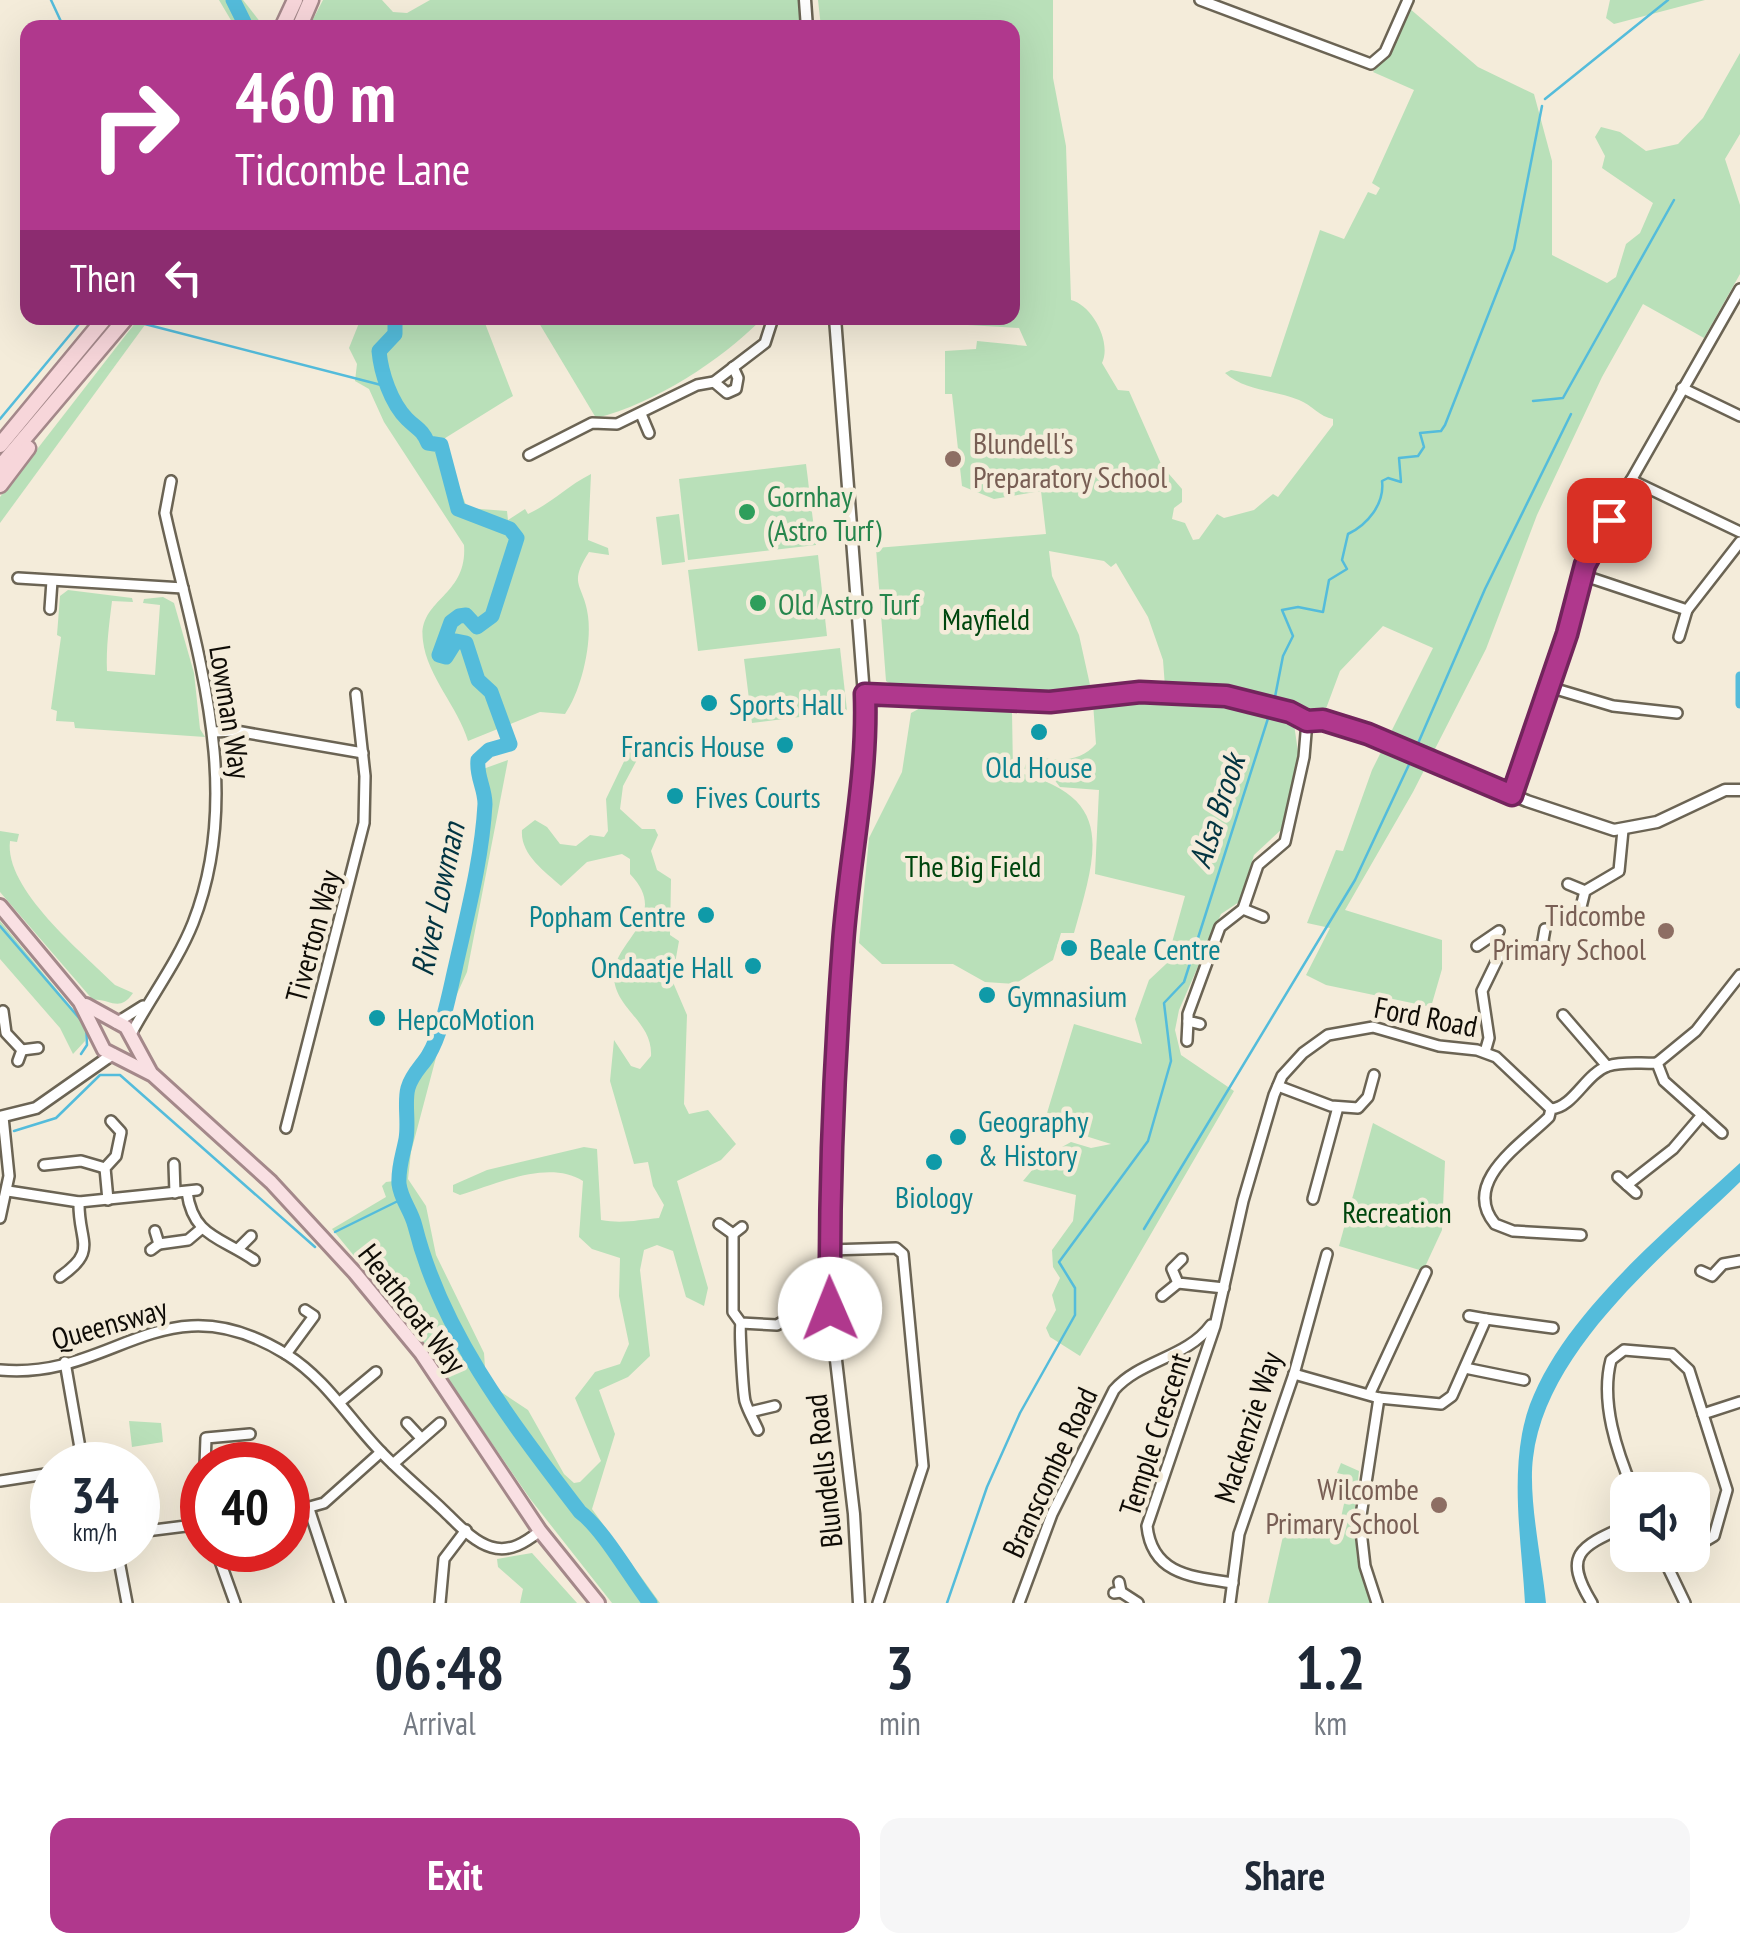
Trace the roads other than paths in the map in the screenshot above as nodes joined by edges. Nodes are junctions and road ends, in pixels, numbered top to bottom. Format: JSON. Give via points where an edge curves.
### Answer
{"nodes":[{"id":1,"x":1200,"y":0,"type":"edge"},
{"id":2,"x":1408,"y":0,"type":"edge"},
{"id":3,"x":1738,"y":295,"type":"edge"},
{"id":4,"x":100,"y":325,"type":"edge"},
{"id":5,"x":120,"y":325,"type":"edge"},
{"id":6,"x":771,"y":325,"type":"edge"},
{"id":7,"x":836,"y":325,"type":"edge"},
{"id":8,"x":89,"y":340,"type":"junction"},
{"id":9,"x":732,"y":367,"type":"junction"},
{"id":10,"x":714,"y":382,"type":"junction"},
{"id":11,"x":71,"y":386,"type":"junction"},
{"id":12,"x":1682,"y":388,"type":"junction"},
{"id":13,"x":641,"y":414,"type":"junction"},
{"id":14,"x":1740,"y":416,"type":"edge"},
{"id":15,"x":0,"y":431,"type":"edge"},
{"id":16,"x":648,"y":433,"type":"dead end"},
{"id":17,"x":0,"y":444,"type":"edge"},
{"id":18,"x":529,"y":456,"type":"dead end"},
{"id":19,"x":0,"y":467,"type":"edge"},
{"id":20,"x":171,"y":480,"type":"dead end"},
{"id":21,"x":1631,"y":480,"type":"junction"},
{"id":22,"x":0,"y":484,"type":"edge"},
{"id":23,"x":1740,"y":532,"type":"edge"},
{"id":24,"x":1740,"y":542,"type":"edge"},
{"id":25,"x":1582,"y":575,"type":"junction"},
{"id":26,"x":18,"y":578,"type":"dead end"},
{"id":27,"x":52,"y":581,"type":"junction"},
{"id":28,"x":183,"y":588,"type":"junction"},
{"id":29,"x":50,"y":610,"type":"dead end"},
{"id":30,"x":1687,"y":610,"type":"junction"},
{"id":31,"x":1679,"y":637,"type":"dead end"},
{"id":32,"x":1549,"y":687,"type":"junction"},
{"id":33,"x":356,"y":694,"type":"dead end"},
{"id":34,"x":865,"y":694,"type":"junction"},
{"id":35,"x":1678,"y":714,"type":"dead end"},
{"id":36,"x":1307,"y":721,"type":"junction"},
{"id":37,"x":213,"y":732,"type":"junction"},
{"id":38,"x":363,"y":753,"type":"junction"},
{"id":39,"x":1740,"y":790,"type":"edge"},
{"id":40,"x":1512,"y":795,"type":"junction"},
{"id":41,"x":1623,"y":830,"type":"junction"},
{"id":42,"x":1568,"y":884,"type":"dead end"},
{"id":43,"x":1585,"y":891,"type":"junction"},
{"id":44,"x":0,"y":906,"type":"edge"},
{"id":45,"x":1581,"y":907,"type":"dead end"},
{"id":46,"x":1243,"y":909,"type":"junction"},
{"id":47,"x":1263,"y":917,"type":"dead end"},
{"id":48,"x":1498,"y":930,"type":"dead end"},
{"id":49,"x":1545,"y":930,"type":"dead end"},
{"id":50,"x":1488,"y":938,"type":"junction"},
{"id":51,"x":1477,"y":946,"type":"dead end"},
{"id":52,"x":1542,"y":946,"type":"junction"},
{"id":53,"x":1560,"y":950,"type":"dead end"},
{"id":54,"x":1498,"y":956,"type":"junction"},
{"id":55,"x":1740,"y":975,"type":"edge"},
{"id":56,"x":149,"y":1000,"type":"junction"},
{"id":57,"x":80,"y":1002,"type":"junction"},
{"id":58,"x":1718,"y":1004,"type":"junction"},
{"id":59,"x":2,"y":1012,"type":"dead end"},
{"id":60,"x":1581,"y":1012,"type":"dead end"},
{"id":61,"x":1729,"y":1012,"type":"dead end"},
{"id":62,"x":1563,"y":1015,"type":"dead end"},
{"id":63,"x":1188,"y":1021,"type":"junction"},
{"id":64,"x":114,"y":1023,"type":"junction"},
{"id":65,"x":1572,"y":1023,"type":"junction"},
{"id":66,"x":1200,"y":1024,"type":"dead end"},
{"id":67,"x":3,"y":1035,"type":"edge"},
{"id":68,"x":100,"y":1038,"type":"junction"},
{"id":69,"x":130,"y":1038,"type":"junction"},
{"id":70,"x":1187,"y":1041,"type":"dead end"},
{"id":71,"x":38,"y":1048,"type":"dead end"},
{"id":72,"x":22,"y":1050,"type":"junction"},
{"id":73,"x":1485,"y":1052,"type":"junction"},
{"id":74,"x":114,"y":1054,"type":"junction"},
{"id":75,"x":18,"y":1061,"type":"dead end"},
{"id":76,"x":1657,"y":1064,"type":"junction"},
{"id":77,"x":1607,"y":1066,"type":"junction"},
{"id":78,"x":84,"y":1070,"type":"junction"},
{"id":79,"x":153,"y":1075,"type":"junction"},
{"id":80,"x":1374,"y":1075,"type":"dead end"},
{"id":81,"x":1278,"y":1086,"type":"junction"},
{"id":82,"x":1338,"y":1107,"type":"junction"},
{"id":83,"x":1551,"y":1109,"type":"junction"},
{"id":84,"x":1702,"y":1115,"type":"junction"},
{"id":85,"x":2,"y":1117,"type":"edge"},
{"id":86,"x":110,"y":1122,"type":"dead end"},
{"id":87,"x":286,"y":1128,"type":"dead end"},
{"id":88,"x":133,"y":1129,"type":"dead end"},
{"id":89,"x":121,"y":1132,"type":"junction"},
{"id":90,"x":1722,"y":1133,"type":"dead end"},
{"id":91,"x":61,"y":1149,"type":"dead end"},
{"id":92,"x":162,"y":1155,"type":"dead end"},
{"id":93,"x":184,"y":1156,"type":"dead end"},
{"id":94,"x":61,"y":1162,"type":"junction"},
{"id":95,"x":44,"y":1164,"type":"dead end"},
{"id":96,"x":174,"y":1164,"type":"junction"},
{"id":97,"x":105,"y":1168,"type":"junction"},
{"id":98,"x":1618,"y":1177,"type":"dead end"},
{"id":99,"x":1627,"y":1185,"type":"junction"},
{"id":100,"x":8,"y":1191,"type":"junction"},
{"id":101,"x":175,"y":1193,"type":"junction"},
{"id":102,"x":1636,"y":1193,"type":"dead end"},
{"id":103,"x":1313,"y":1199,"type":"dead end"},
{"id":104,"x":108,"y":1200,"type":"junction"},
{"id":105,"x":78,"y":1202,"type":"junction"},
{"id":106,"x":0,"y":1218,"type":"edge"},
{"id":107,"x":720,"y":1224,"type":"dead end"},
{"id":108,"x":201,"y":1229,"type":"junction"},
{"id":109,"x":155,"y":1232,"type":"dead end"},
{"id":110,"x":1574,"y":1232,"type":"dead end"},
{"id":111,"x":251,"y":1236,"type":"dead end"},
{"id":112,"x":1235,"y":1244,"type":"joint"},
{"id":113,"x":238,"y":1249,"type":"junction"},
{"id":114,"x":833,"y":1250,"type":"junction"},
{"id":115,"x":1328,"y":1254,"type":"dead end"},
{"id":116,"x":62,"y":1258,"type":"dead end"},
{"id":117,"x":1182,"y":1259,"type":"dead end"},
{"id":118,"x":254,"y":1260,"type":"dead end"},
{"id":119,"x":1740,"y":1262,"type":"edge"},
{"id":120,"x":70,"y":1270,"type":"junction"},
{"id":121,"x":1701,"y":1271,"type":"dead end"},
{"id":122,"x":1426,"y":1272,"type":"dead end"},
{"id":123,"x":60,"y":1277,"type":"dead end"},
{"id":124,"x":1178,"y":1283,"type":"junction"},
{"id":125,"x":1224,"y":1288,"type":"junction"},
{"id":126,"x":1162,"y":1296,"type":"dead end"},
{"id":127,"x":830,"y":1309,"type":"junction"},
{"id":128,"x":1216,"y":1316,"type":"junction"},
{"id":129,"x":1469,"y":1316,"type":"dead end"},
{"id":130,"x":1486,"y":1318,"type":"junction"},
{"id":131,"x":742,"y":1323,"type":"junction"},
{"id":132,"x":326,"y":1324,"type":"dead end"},
{"id":133,"x":1546,"y":1330,"type":"dead end"},
{"id":134,"x":1190,"y":1345,"type":"junction"},
{"id":135,"x":286,"y":1354,"type":"junction"},
{"id":136,"x":1204,"y":1356,"type":"junction"},
{"id":137,"x":65,"y":1362,"type":"junction"},
{"id":138,"x":1465,"y":1368,"type":"junction"},
{"id":139,"x":0,"y":1370,"type":"edge"},
{"id":140,"x":376,"y":1372,"type":"dead end"},
{"id":141,"x":1294,"y":1374,"type":"junction"},
{"id":142,"x":1524,"y":1380,"type":"dead end"},
{"id":143,"x":1374,"y":1396,"type":"junction"},
{"id":144,"x":340,"y":1402,"type":"junction"},
{"id":145,"x":1740,"y":1402,"type":"edge"},
{"id":146,"x":774,"y":1406,"type":"dead end"},
{"id":147,"x":750,"y":1412,"type":"junction"},
{"id":148,"x":1703,"y":1414,"type":"junction"},
{"id":149,"x":407,"y":1423,"type":"dead end"},
{"id":150,"x":440,"y":1423,"type":"dead end"},
{"id":151,"x":195,"y":1428,"type":"dead end"},
{"id":152,"x":758,"y":1430,"type":"dead end"},
{"id":153,"x":250,"y":1434,"type":"dead end"},
{"id":154,"x":420,"y":1437,"type":"junction"},
{"id":155,"x":206,"y":1438,"type":"junction"},
{"id":156,"x":79,"y":1442,"type":"edge"},
{"id":157,"x":206,"y":1442,"type":"edge"},
{"id":158,"x":381,"y":1452,"type":"junction"},
{"id":159,"x":393,"y":1464,"type":"junction"},
{"id":160,"x":1625,"y":1472,"type":"edge"},
{"id":161,"x":30,"y":1476,"type":"edge"},
{"id":162,"x":0,"y":1481,"type":"edge"},
{"id":163,"x":310,"y":1508,"type":"edge"},
{"id":164,"x":310,"y":1512,"type":"edge"},
{"id":165,"x":466,"y":1530,"type":"junction"},
{"id":166,"x":540,"y":1531,"type":"junction"},
{"id":167,"x":1610,"y":1534,"type":"edge"},
{"id":168,"x":1710,"y":1538,"type":"edge"},
{"id":169,"x":121,"y":1572,"type":"edge"},
{"id":170,"x":223,"y":1572,"type":"edge"},
{"id":171,"x":1670,"y":1572,"type":"edge"},
{"id":172,"x":1233,"y":1583,"type":"junction"},
{"id":173,"x":1118,"y":1589,"type":"dead end"},
{"id":174,"x":126,"y":1603,"type":"edge"},
{"id":175,"x":234,"y":1603,"type":"edge"},
{"id":176,"x":340,"y":1603,"type":"edge"},
{"id":177,"x":440,"y":1603,"type":"edge"},
{"id":178,"x":598,"y":1603,"type":"edge"},
{"id":179,"x":859,"y":1603,"type":"edge"},
{"id":180,"x":878,"y":1603,"type":"edge"},
{"id":181,"x":1019,"y":1603,"type":"edge"},
{"id":182,"x":1138,"y":1603,"type":"edge"},
{"id":183,"x":1230,"y":1603,"type":"edge"},
{"id":184,"x":1377,"y":1603,"type":"edge"},
{"id":185,"x":1592,"y":1603,"type":"edge"},
{"id":186,"x":1685,"y":1603,"type":"edge"}],
"edges":[{"from":1,"to":2,"type":"street","via":[[1371,64],[1385,52]]},
{"from":3,"to":12,"type":"street"},
{"from":4,"to":8,"type":"highway"},
{"from":5,"to":11,"type":"highway"},
{"from":6,"to":9,"type":"street","via":[[765,343]]},
{"from":7,"to":34,"type":"street","name":"Blundells Road"},
{"from":8,"to":15,"type":"highway"},
{"from":8,"to":17,"type":"highway"},
{"from":9,"to":10,"type":"street"},
{"from":9,"to":10,"type":"street","via":[[736,390],[726,393]]},
{"from":10,"to":13,"type":"street"},
{"from":11,"to":19,"type":"highway"},
{"from":11,"to":22,"type":"highway"},
{"from":12,"to":14,"type":"street"},
{"from":12,"to":21,"type":"street"},
{"from":13,"to":16,"type":"street"},
{"from":13,"to":18,"type":"street","via":[[617,424],[592,422]]},
{"from":20,"to":28,"type":"street","name":"Lowman Way","via":[[165,514]]},
{"from":21,"to":23,"type":"street"},
{"from":21,"to":25,"type":"street"},
{"from":24,"to":30,"type":"street"},
{"from":25,"to":30,"type":"street"},
{"from":25,"to":32,"type":"street"},
{"from":26,"to":27,"type":"street"},
{"from":27,"to":28,"type":"street"},
{"from":27,"to":29,"type":"street"},
{"from":28,"to":37,"type":"street","name":"Lowman Way"},
{"from":30,"to":31,"type":"street"},
{"from":32,"to":35,"type":"street","via":[[1613,706]]},
{"from":32,"to":40,"type":"street"},
{"from":33,"to":38,"type":"street","name":"Tiverton Way"},
{"from":34,"to":36,"type":"street","via":[[1069,702],[1158,692],[1226,696]]},
{"from":34,"to":114,"type":"street","name":"Blundells Road","via":[[862,804],[843,943]]},
{"from":36,"to":40,"type":"street","via":[[1323,720],[1399,746]]},
{"from":36,"to":46,"type":"street","via":[[1286,837],[1258,865]]},
{"from":37,"to":38,"type":"street"},
{"from":37,"to":56,"type":"street","name":"Lowman Way","via":[[219,796],[210,869],[186,940]]},
{"from":38,"to":87,"type":"street","name":"Tiverton Way","via":[[365,806],[356,865]]},
{"from":39,"to":41,"type":"street"},
{"from":40,"to":41,"type":"street"},
{"from":41,"to":43,"type":"street","via":[[1619,871]]},
{"from":42,"to":43,"type":"street"},
{"from":43,"to":45,"type":"street"},
{"from":44,"to":57,"type":"main road"},
{"from":46,"to":47,"type":"street"},
{"from":46,"to":63,"type":"street","via":[[1220,927]]},
{"from":48,"to":50,"type":"street"},
{"from":49,"to":52,"type":"street"},
{"from":50,"to":51,"type":"street"},
{"from":50,"to":54,"type":"street"},
{"from":52,"to":53,"type":"street"},
{"from":52,"to":54,"type":"street"},
{"from":54,"to":73,"type":"street","via":[[1483,989]]},
{"from":55,"to":58,"type":"street"},
{"from":56,"to":64,"type":"street","name":"Lowman Way"},
{"from":56,"to":69,"type":"street","name":"Lowman Way"},
{"from":57,"to":64,"type":"main road"},
{"from":57,"to":68,"type":"main road"},
{"from":58,"to":61,"type":"street"},
{"from":58,"to":76,"type":"street"},
{"from":59,"to":67,"type":"street"},
{"from":60,"to":65,"type":"street"},
{"from":62,"to":65,"type":"street"},
{"from":63,"to":66,"type":"street"},
{"from":63,"to":70,"type":"street"},
{"from":64,"to":68,"type":"main road"},
{"from":64,"to":69,"type":"main road","name":"Heathcoat Way"},
{"from":65,"to":77,"type":"street"},
{"from":67,"to":72,"type":"street"},
{"from":68,"to":74,"type":"main road","name":"Heathcoat Way"},
{"from":68,"to":78,"type":"street"},
{"from":69,"to":74,"type":"main road"},
{"from":69,"to":79,"type":"main road","name":"Heathcoat Way"},
{"from":71,"to":72,"type":"street"},
{"from":72,"to":75,"type":"street"},
{"from":73,"to":81,"type":"street","name":"Ford Road","via":[[1359,1028],[1317,1042]]},
{"from":73,"to":83,"type":"street","name":"Ford Road"},
{"from":74,"to":78,"type":"street"},
{"from":74,"to":79,"type":"main road","name":"Heathcoat Way"},
{"from":76,"to":77,"type":"street"},
{"from":76,"to":84,"type":"street","via":[[1664,1081]]},
{"from":77,"to":83,"type":"street","via":[[1561,1108]]},
{"from":78,"to":85,"type":"street","via":[[36,1108]]},
{"from":79,"to":166,"type":"main road","name":"Heathcoat Way","via":[[271,1182],[356,1273],[421,1354]]},
{"from":80,"to":82,"type":"street","via":[[1362,1106]]},
{"from":81,"to":82,"type":"street"},
{"from":81,"to":112,"type":"street","name":"Ford Road"},
{"from":82,"to":103,"type":"street"},
{"from":83,"to":110,"type":"street","via":[[1488,1178],[1484,1203],[1492,1227]]},
{"from":84,"to":90,"type":"street"},
{"from":84,"to":99,"type":"street","via":[[1674,1149]]},
{"from":85,"to":100,"type":"street"},
{"from":86,"to":89,"type":"street"},
{"from":88,"to":89,"type":"street"},
{"from":89,"to":97,"type":"street","via":[[116,1156]]},
{"from":91,"to":94,"type":"street"},
{"from":92,"to":96,"type":"street"},
{"from":93,"to":96,"type":"street"},
{"from":94,"to":95,"type":"street"},
{"from":94,"to":97,"type":"street"},
{"from":96,"to":101,"type":"street"},
{"from":97,"to":104,"type":"street"},
{"from":98,"to":99,"type":"street"},
{"from":99,"to":102,"type":"street"},
{"from":100,"to":105,"type":"street"},
{"from":100,"to":106,"type":"street"},
{"from":101,"to":104,"type":"street"},
{"from":101,"to":108,"type":"street","via":[[192,1191],[191,1216]]},
{"from":104,"to":105,"type":"street"},
{"from":105,"to":120,"type":"street","via":[[86,1252]]},
{"from":107,"to":131,"type":"street","via":[[737,1231],[733,1312]]},
{"from":108,"to":109,"type":"street","via":[[188,1240],[155,1247]]},
{"from":108,"to":113,"type":"street"},
{"from":111,"to":113,"type":"street"},
{"from":112,"to":125,"type":"street","name":"Temple Crescent"},
{"from":113,"to":118,"type":"street"},
{"from":114,"to":127,"type":"street","name":"Blundells Road"},
{"from":114,"to":180,"type":"street","via":[[901,1249],[923,1466]]},
{"from":115,"to":141,"type":"street","name":"Mackenzie Way","via":[[1318,1268]]},
{"from":116,"to":120,"type":"street"},
{"from":117,"to":124,"type":"street","via":[[1172,1269]]},
{"from":119,"to":121,"type":"street","via":[[1724,1264],[1717,1279]]},
{"from":120,"to":123,"type":"street"},
{"from":122,"to":143,"type":"street"},
{"from":124,"to":125,"type":"street"},
{"from":124,"to":126,"type":"street"},
{"from":125,"to":128,"type":"street","name":"Temple Crescent"},
{"from":127,"to":131,"type":"street","via":[[798,1312],[778,1325]]},
{"from":127,"to":179,"type":"street","name":"Blundells Road"},
{"from":128,"to":134,"type":"street","name":"Branscombe Road"},
{"from":128,"to":136,"type":"street","name":"Temple Crescent"},
{"from":129,"to":130,"type":"street"},
{"from":130,"to":133,"type":"street"},
{"from":130,"to":138,"type":"street"},
{"from":131,"to":147,"type":"street","via":[[737,1337]]},
{"from":132,"to":135,"type":"street","via":[[310,1313]]},
{"from":134,"to":136,"type":"street"},
{"from":134,"to":181,"type":"street","name":"Branscombe Road","via":[[1114,1390],[1052,1514]]},
{"from":135,"to":137,"type":"street","name":"Queensway","via":[[234,1328],[206,1325],[140,1335]]},
{"from":135,"to":144,"type":"street","name":"Queensway"},
{"from":136,"to":172,"type":"street","name":"Temple Crescent","via":[[1148,1514],[1148,1539],[1174,1571]]},
{"from":137,"to":139,"type":"street","name":"Queensway"},
{"from":137,"to":156,"type":"street"},
{"from":138,"to":142,"type":"street"},
{"from":138,"to":143,"type":"street","via":[[1441,1404]]},
{"from":140,"to":144,"type":"street"},
{"from":141,"to":143,"type":"street"},
{"from":141,"to":172,"type":"street","name":"Mackenzie Way","via":[[1243,1520]]},
{"from":143,"to":184,"type":"street","via":[[1360,1522]]},
{"from":144,"to":158,"type":"street","name":"Queensway"},
{"from":145,"to":148,"type":"street"},
{"from":146,"to":147,"type":"street"},
{"from":147,"to":152,"type":"street"},
{"from":148,"to":160,"type":"street","via":[[1682,1360],[1620,1350],[1611,1360],[1608,1389]]},
{"from":148,"to":168,"type":"street","via":[[1727,1496]]},
{"from":149,"to":154,"type":"street"},
{"from":150,"to":154,"type":"street"},
{"from":151,"to":155,"type":"street"},
{"from":153,"to":155,"type":"street"},
{"from":154,"to":159,"type":"street"},
{"from":155,"to":157,"type":"street"},
{"from":158,"to":159,"type":"street","name":"Queensway"},
{"from":158,"to":163,"type":"street","via":[[336,1495]]},
{"from":159,"to":165,"type":"street","name":"Queensway"},
{"from":161,"to":162,"type":"street"},
{"from":164,"to":176,"type":"street"},
{"from":165,"to":166,"type":"street","name":"Queensway","via":[[498,1549]]},
{"from":165,"to":177,"type":"street","via":[[444,1559]]},
{"from":166,"to":178,"type":"main road","name":"Heathcoat Way"},
{"from":167,"to":185,"type":"street","via":[[1577,1558],[1576,1575]]},
{"from":169,"to":174,"type":"street"},
{"from":170,"to":175,"type":"street"},
{"from":171,"to":186,"type":"street"},
{"from":172,"to":183,"type":"street","name":"Mackenzie Way"},
{"from":173,"to":182,"type":"street"}]}
